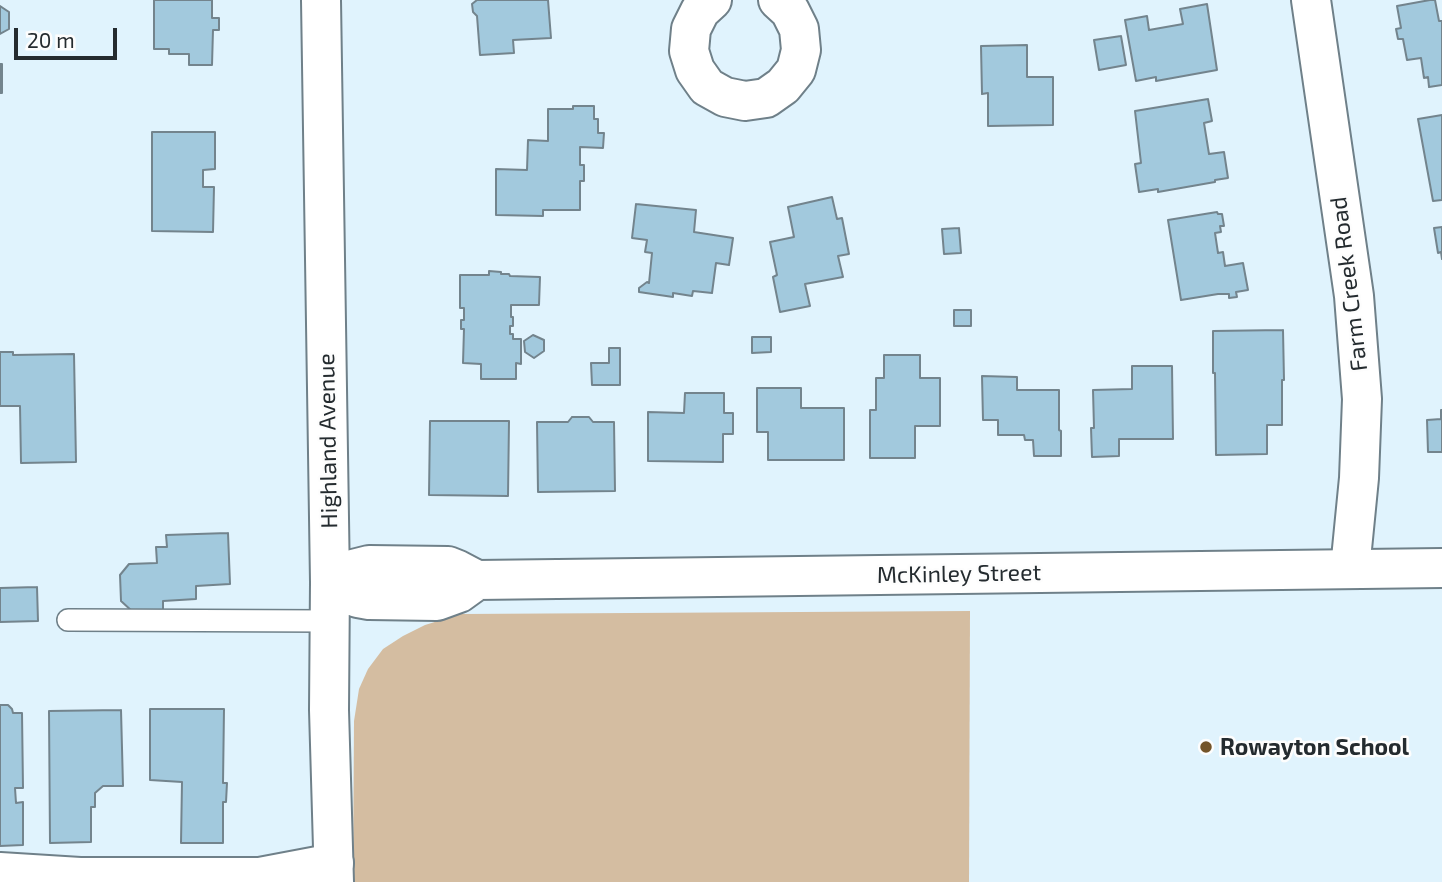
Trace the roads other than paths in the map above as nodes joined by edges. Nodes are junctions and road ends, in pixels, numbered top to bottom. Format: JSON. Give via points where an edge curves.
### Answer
{"nodes":[{"id":1,"x":321,"y":0,"type":"edge"},
{"id":2,"x":712,"y":0,"type":"edge"},
{"id":3,"x":1311,"y":0,"type":"edge"},
{"id":4,"x":794,"y":4,"type":"edge"},
{"id":5,"x":1442,"y":568,"type":"edge"},
{"id":6,"x":1350,"y":569,"type":"junction"},
{"id":7,"x":330,"y":582,"type":"junction"},
{"id":8,"x":68,"y":620,"type":"dead end"},
{"id":9,"x":330,"y":621,"type":"junction"},
{"id":10,"x":0,"y":872,"type":"edge"},
{"id":11,"x":334,"y":873,"type":"edge"}],
"edges":[{"from":1,"to":7,"type":"street","name":"Highland Avenue"},
{"from":2,"to":4,"type":"street","via":[[691,29],[689,51],[695,70],[707,87],[745,101],[766,98],[796,70],[801,50]]},
{"from":3,"to":6,"type":"street","name":"Farm Creek Road","via":[[1354,296],[1362,399]]},
{"from":5,"to":6,"type":"street","name":"McKinley Street"},
{"from":6,"to":7,"type":"street","name":"McKinley Street","via":[[477,580],[448,566],[369,565]]},
{"from":7,"to":9,"type":"street","name":"Highland Avenue"},
{"from":8,"to":9,"type":"lane"},
{"from":9,"to":11,"type":"street","name":"Highland Avenue"},
{"from":10,"to":11,"type":"street","via":[[80,877]]}]}
